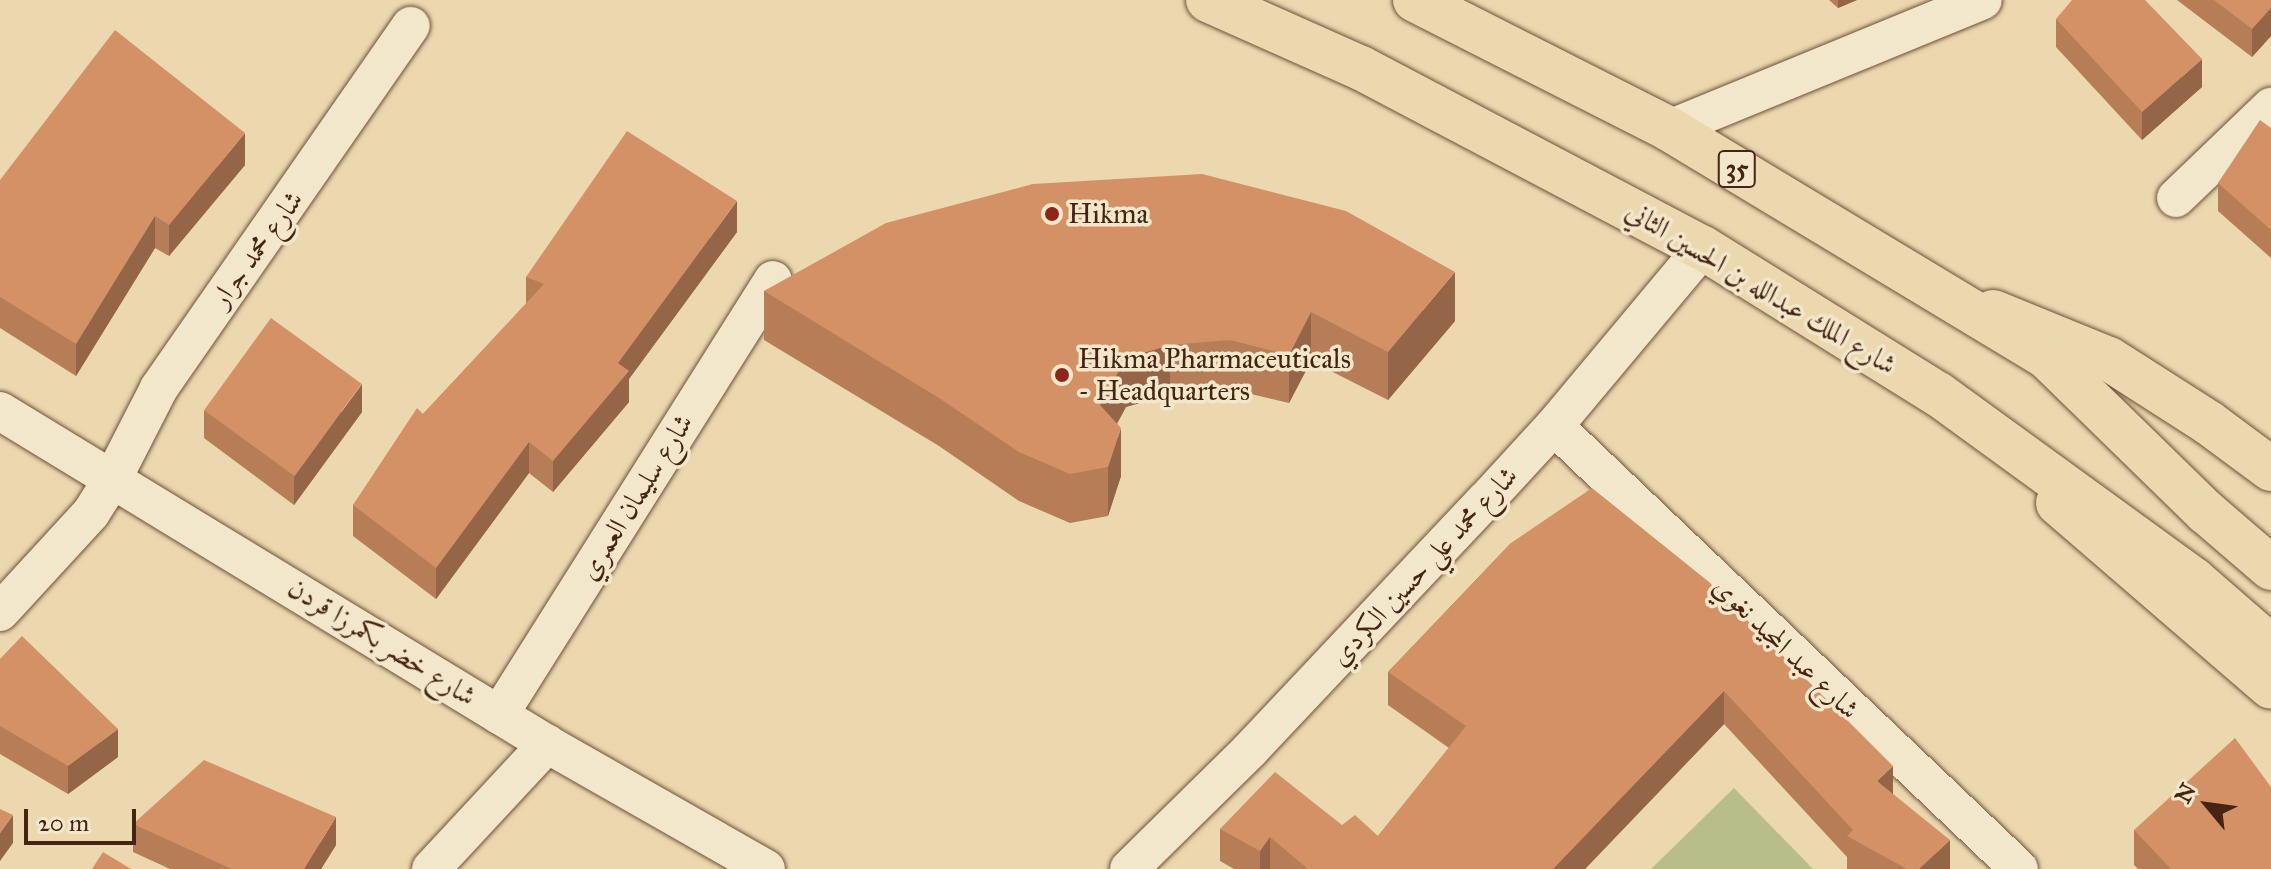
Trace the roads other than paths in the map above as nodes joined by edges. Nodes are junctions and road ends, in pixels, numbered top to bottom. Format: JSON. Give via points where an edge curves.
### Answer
{"nodes":[{"id":1,"x":1208,"y":0,"type":"edge"},
{"id":2,"x":1415,"y":0,"type":"edge"},
{"id":3,"x":1983,"y":0,"type":"edge"},
{"id":4,"x":411,"y":26,"type":"dead end"},
{"id":5,"x":2271,"y":107,"type":"edge"},
{"id":6,"x":1669,"y":129,"type":"junction"},
{"id":7,"x":2176,"y":198,"type":"dead end"},
{"id":8,"x":1703,"y":248,"type":"junction"},
{"id":9,"x":773,"y":280,"type":"dead end"},
{"id":10,"x":1948,"y":296,"type":"junction"},
{"id":11,"x":1938,"y":394,"type":"junction"},
{"id":12,"x":0,"y":411,"type":"edge"},
{"id":13,"x":1554,"y":426,"type":"junction"},
{"id":14,"x":2271,"y":469,"type":"edge"},
{"id":15,"x":113,"y":478,"type":"junction"},
{"id":16,"x":2271,"y":568,"type":"edge"},
{"id":17,"x":0,"y":612,"type":"edge"},
{"id":18,"x":2271,"y":647,"type":"edge"},
{"id":19,"x":2271,"y":687,"type":"edge"},
{"id":20,"x":499,"y":715,"type":"junction"},
{"id":21,"x":547,"y":744,"type":"junction"},
{"id":22,"x":431,"y":869,"type":"edge"},
{"id":23,"x":766,"y":869,"type":"edge"},
{"id":24,"x":1129,"y":869,"type":"edge"},
{"id":25,"x":2019,"y":869,"type":"edge"}],
"edges":[{"from":1,"to":8,"type":"main road","name":"شارع الملك عبدالله بن الحسين الثاني","via":[[1361,68]]},
{"from":2,"to":6,"type":"main road","number":"35"},
{"from":3,"to":6,"type":"street"},
{"from":4,"to":15,"type":"street","name":"شارع محمد جرار","via":[[159,388]]},
{"from":5,"to":7,"type":"street"},
{"from":6,"to":10,"type":"main road","number":"35"},
{"from":8,"to":11,"type":"main road","name":"شارع الملك عبدالله بن الحسين الثاني"},
{"from":8,"to":13,"type":"street","name":"شارع محمد علي حسين الكردي"},
{"from":9,"to":20,"type":"street","name":"شارع سليمان العمري"},
{"from":10,"to":14,"type":"main road","via":[[2109,359]]},
{"from":10,"to":16,"type":"main road","number":"35","via":[[2048,358]]},
{"from":11,"to":18,"type":"main road","name":"شارع الملك عبدالله بن الحسين الثاني","via":[[2182,571]]},
{"from":11,"to":19,"type":"main road"},
{"from":12,"to":15,"type":"street","name":"شارع خضر بكمرزا قردن"},
{"from":13,"to":24,"type":"street","name":"شارع محمد علي حسين الكردي","via":[[1261,739]]},
{"from":13,"to":25,"type":"street","name":"شارع عبد المجيد نغوي"},
{"from":15,"to":17,"type":"street","name":"شارع محمد جرار","via":[[64,546]]},
{"from":15,"to":20,"type":"street","name":"شارع خضر بكمرزا قردن"},
{"from":20,"to":21,"type":"street","name":"شارع خضر بكمرزا قردن"},
{"from":21,"to":22,"type":"street"},
{"from":21,"to":23,"type":"street","name":"شارع خضر بكمرزا قردن"}]}
